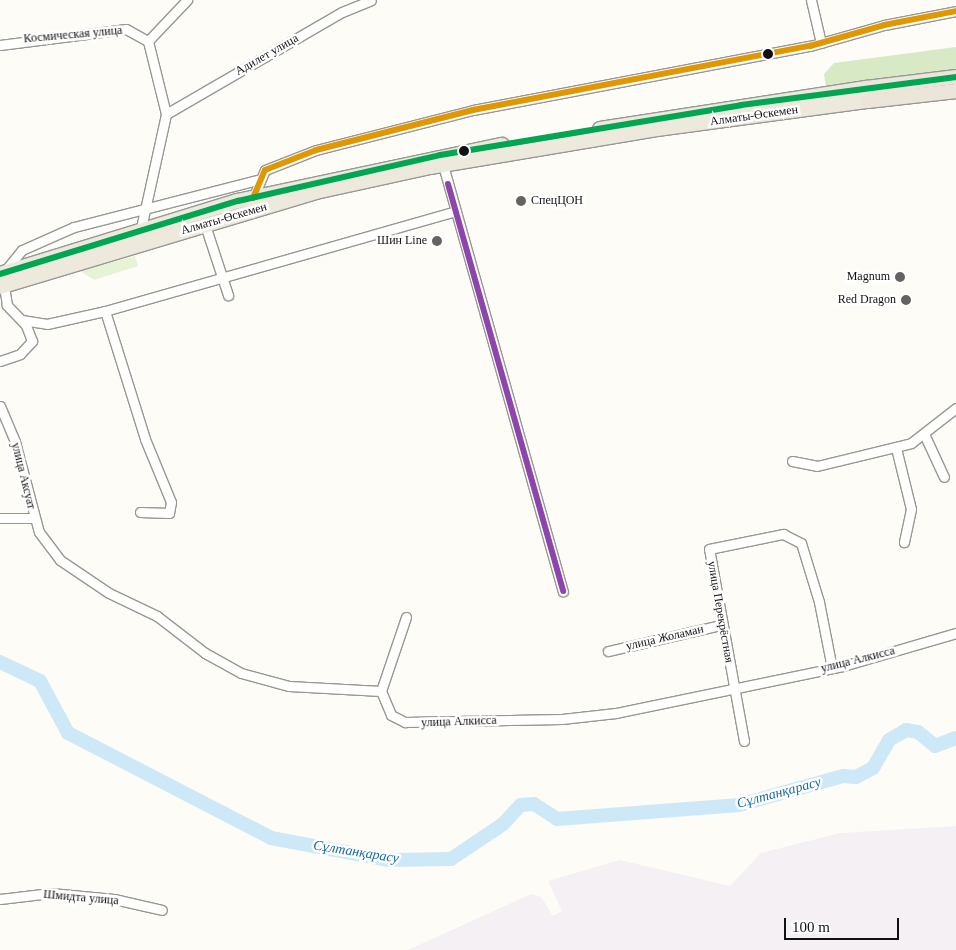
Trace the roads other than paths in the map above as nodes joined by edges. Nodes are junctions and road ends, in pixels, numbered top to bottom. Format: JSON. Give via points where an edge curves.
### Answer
{"nodes":[{"id":1,"x":187,"y":0,"type":"edge"},
{"id":2,"x":371,"y":0,"type":"edge"},
{"id":3,"x":811,"y":0,"type":"edge"},
{"id":4,"x":956,"y":11,"type":"edge"},
{"id":5,"x":148,"y":41,"type":"junction"},
{"id":6,"x":821,"y":43,"type":"junction"},
{"id":7,"x":0,"y":45,"type":"edge"},
{"id":8,"x":956,"y":77,"type":"edge"},
{"id":9,"x":956,"y":91,"type":"edge"},
{"id":10,"x":867,"y":95,"type":"junction"},
{"id":11,"x":166,"y":114,"type":"junction"},
{"id":12,"x":443,"y":165,"type":"junction"},
{"id":13,"x":257,"y":180,"type":"junction"},
{"id":14,"x":298,"y":192,"type":"junction"},
{"id":15,"x":253,"y":198,"type":"junction"},
{"id":16,"x":145,"y":208,"type":"junction"},
{"id":17,"x":455,"y":211,"type":"junction"},
{"id":18,"x":205,"y":225,"type":"junction"},
{"id":19,"x":141,"y":228,"type":"junction"},
{"id":20,"x":220,"y":277,"type":"junction"},
{"id":21,"x":2,"y":280,"type":"edge"},
{"id":22,"x":228,"y":295,"type":"dead end"},
{"id":23,"x":105,"y":311,"type":"junction"},
{"id":24,"x":22,"y":320,"type":"junction"},
{"id":25,"x":0,"y":361,"type":"edge"},
{"id":26,"x":0,"y":406,"type":"edge"},
{"id":27,"x":956,"y":408,"type":"edge"},
{"id":28,"x":925,"y":436,"type":"junction"},
{"id":29,"x":896,"y":448,"type":"junction"},
{"id":30,"x":792,"y":461,"type":"dead end"},
{"id":31,"x":944,"y":477,"type":"dead end"},
{"id":32,"x":140,"y":512,"type":"dead end"},
{"id":33,"x":0,"y":518,"type":"edge"},
{"id":34,"x":34,"y":518,"type":"junction"},
{"id":35,"x":904,"y":542,"type":"dead end"},
{"id":36,"x":563,"y":591,"type":"dead end"},
{"id":37,"x":406,"y":617,"type":"dead end"},
{"id":38,"x":722,"y":624,"type":"junction"},
{"id":39,"x":956,"y":633,"type":"edge"},
{"id":40,"x":608,"y":651,"type":"dead end"},
{"id":41,"x":832,"y":668,"type":"junction"},
{"id":42,"x":733,"y":689,"type":"junction"},
{"id":43,"x":381,"y":691,"type":"junction"},
{"id":44,"x":744,"y":740,"type":"dead end"},
{"id":45,"x":0,"y":899,"type":"edge"},
{"id":46,"x":162,"y":910,"type":"dead end"}],
"edges":[{"from":1,"to":5,"type":"street"},
{"from":2,"to":11,"type":"street","name":"Адилет улица","via":[[342,12]]},
{"from":3,"to":6,"type":"street"},
{"from":4,"to":6,"type":"street"},
{"from":5,"to":7,"type":"street","name":"Космическая улица","via":[[126,30]]},
{"from":5,"to":11,"type":"street"},
{"from":6,"to":13,"type":"street","via":[[474,110],[278,161]]},
{"from":8,"to":10,"type":"highway","name":"Алматы-Өскемен"},
{"from":9,"to":10,"type":"highway","name":"Алматы-Өскемен"},
{"from":10,"to":12,"type":"main road","name":"Алматы-Өскемен"},
{"from":10,"to":14,"type":"main road","name":"Алматы-Өскемен","via":[[440,155]]},
{"from":11,"to":16,"type":"street"},
{"from":12,"to":14,"type":"main road","name":"Алматы-Өскемен"},
{"from":12,"to":17,"type":"street"},
{"from":13,"to":15,"type":"street"},
{"from":13,"to":16,"type":"street"},
{"from":14,"to":15,"type":"main road","name":"Алматы-Өскемен"},
{"from":14,"to":18,"type":"main road","name":"Алматы-Өскемен"},
{"from":15,"to":19,"type":"main road","name":"Алматы-Өскемен"},
{"from":16,"to":19,"type":"street"},
{"from":16,"to":21,"type":"street","via":[[74,227],[22,250]]},
{"from":17,"to":20,"type":"street"},
{"from":17,"to":36,"type":"street"},
{"from":18,"to":20,"type":"street"},
{"from":18,"to":21,"type":"main road","name":"Алматы-Өскемен"},
{"from":19,"to":21,"type":"main road","name":"Алматы-Өскемен"},
{"from":20,"to":22,"type":"street"},
{"from":20,"to":23,"type":"street"},
{"from":21,"to":24,"type":"street","via":[[7,305]]},
{"from":23,"to":24,"type":"street","via":[[47,324]]},
{"from":23,"to":32,"type":"street","via":[[145,439],[171,502],[169,513]]},
{"from":24,"to":25,"type":"street","via":[[32,341],[20,354]]},
{"from":26,"to":34,"type":"street","name":"улица Аксуат","via":[[15,442]]},
{"from":27,"to":28,"type":"street"},
{"from":28,"to":29,"type":"street"},
{"from":28,"to":31,"type":"street"},
{"from":29,"to":30,"type":"street","via":[[818,466]]},
{"from":29,"to":35,"type":"street","via":[[911,509]]},
{"from":33,"to":34,"type":"street"},
{"from":34,"to":43,"type":"street","via":[[60,560],[109,593],[157,616],[205,653],[241,673],[289,686]]},
{"from":37,"to":43,"type":"street"},
{"from":38,"to":40,"type":"street","name":"улица Жоламан"},
{"from":38,"to":41,"type":"street","name":"улица Перекрёстная","via":[[709,549],[783,534],[801,543],[819,602]]},
{"from":38,"to":42,"type":"street","name":"улица Перекрёстная"},
{"from":39,"to":41,"type":"street","name":"улица Алкисса"},
{"from":41,"to":42,"type":"street","name":"улица Алкисса"},
{"from":42,"to":43,"type":"street","name":"улица Алкисса","via":[[616,713],[421,724],[391,715]]},
{"from":42,"to":44,"type":"street","name":"улица Перекрёстная"},
{"from":45,"to":46,"type":"street","name":"Шмидта улица","via":[[51,894],[114,899]]}]}
